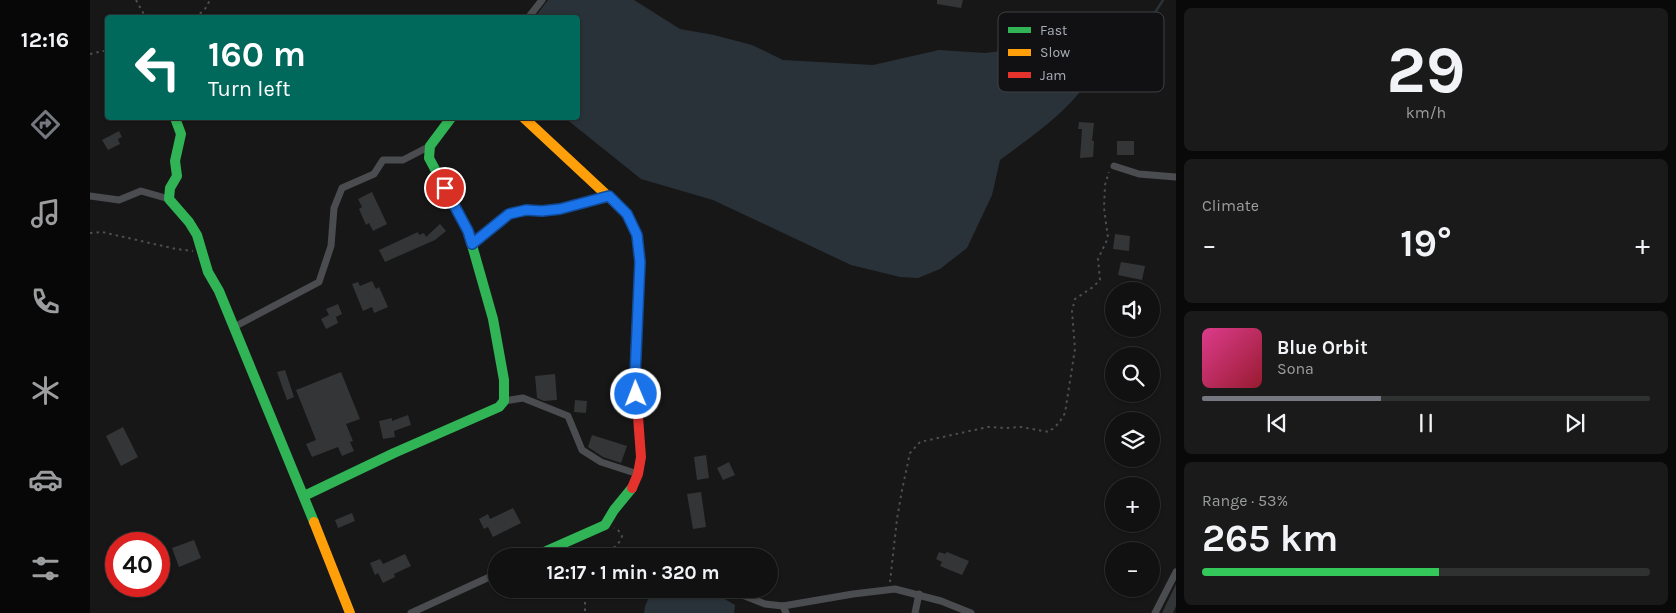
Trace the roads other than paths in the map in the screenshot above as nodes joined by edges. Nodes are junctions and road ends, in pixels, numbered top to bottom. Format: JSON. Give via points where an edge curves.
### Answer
{"nodes":[{"id":1,"x":541,"y":1,"type":"edge"},
{"id":2,"x":530,"y":15,"type":"edge"},
{"id":3,"x":176,"y":120,"type":"edge"},
{"id":4,"x":450,"y":120,"type":"edge"},
{"id":5,"x":526,"y":120,"type":"edge"},
{"id":6,"x":430,"y":146,"type":"junction"},
{"id":7,"x":1114,"y":166,"type":"road end"},
{"id":8,"x":1176,"y":177,"type":"edge"},
{"id":9,"x":90,"y":196,"type":"edge"},
{"id":10,"x":609,"y":196,"type":"junction"},
{"id":11,"x":169,"y":199,"type":"junction"},
{"id":12,"x":472,"y":244,"type":"junction"},
{"id":13,"x":234,"y":327,"type":"junction"},
{"id":14,"x":504,"y":401,"type":"junction"},
{"id":15,"x":638,"y":474,"type":"junction"},
{"id":16,"x":304,"y":496,"type":"junction"},
{"id":17,"x":554,"y":548,"type":"edge"},
{"id":18,"x":1176,"y":572,"type":"edge"},
{"id":19,"x":488,"y":578,"type":"edge"},
{"id":20,"x":919,"y":594,"type":"junction"},
{"id":21,"x":750,"y":598,"type":"edge"},
{"id":22,"x":785,"y":610,"type":"edge"},
{"id":23,"x":350,"y":613,"type":"edge"},
{"id":24,"x":412,"y":613,"type":"edge"},
{"id":25,"x":915,"y":613,"type":"edge"},
{"id":26,"x":971,"y":613,"type":"edge"},
{"id":27,"x":1155,"y":613,"type":"edge"}],
"edges":[{"from":1,"to":2,"type":"street"},
{"from":3,"to":11,"type":"street","via":[[181,134],[175,160],[176,176]]},
{"from":4,"to":6,"type":"street"},
{"from":5,"to":10,"type":"street"},
{"from":6,"to":12,"type":"street","via":[[429,158]]},
{"from":6,"to":13,"type":"street","via":[[403,160],[383,160],[374,174],[342,188],[334,208],[331,246],[320,282]]},
{"from":7,"to":8,"type":"street","via":[[1139,174]]},
{"from":9,"to":11,"type":"street","via":[[119,200],[141,191]]},
{"from":10,"to":12,"type":"street","via":[[560,209],[509,214]]},
{"from":10,"to":15,"type":"street","via":[[627,214],[637,235],[640,262],[635,376],[641,457]]},
{"from":11,"to":13,"type":"street","via":[[197,235],[208,272]]},
{"from":12,"to":14,"type":"street","via":[[493,319],[504,380]]},
{"from":13,"to":16,"type":"street"},
{"from":14,"to":15,"type":"street","via":[[523,398],[568,416],[582,450],[601,462]]},
{"from":14,"to":16,"type":"street","via":[[499,407]]},
{"from":15,"to":17,"type":"street","via":[[605,525]]},
{"from":16,"to":23,"type":"street"},
{"from":18,"to":27,"type":"street"},
{"from":19,"to":24,"type":"street"},
{"from":20,"to":22,"type":"street","via":[[889,590],[853,594]]},
{"from":20,"to":25,"type":"street"},
{"from":20,"to":26,"type":"street"},
{"from":21,"to":22,"type":"street"}]}
